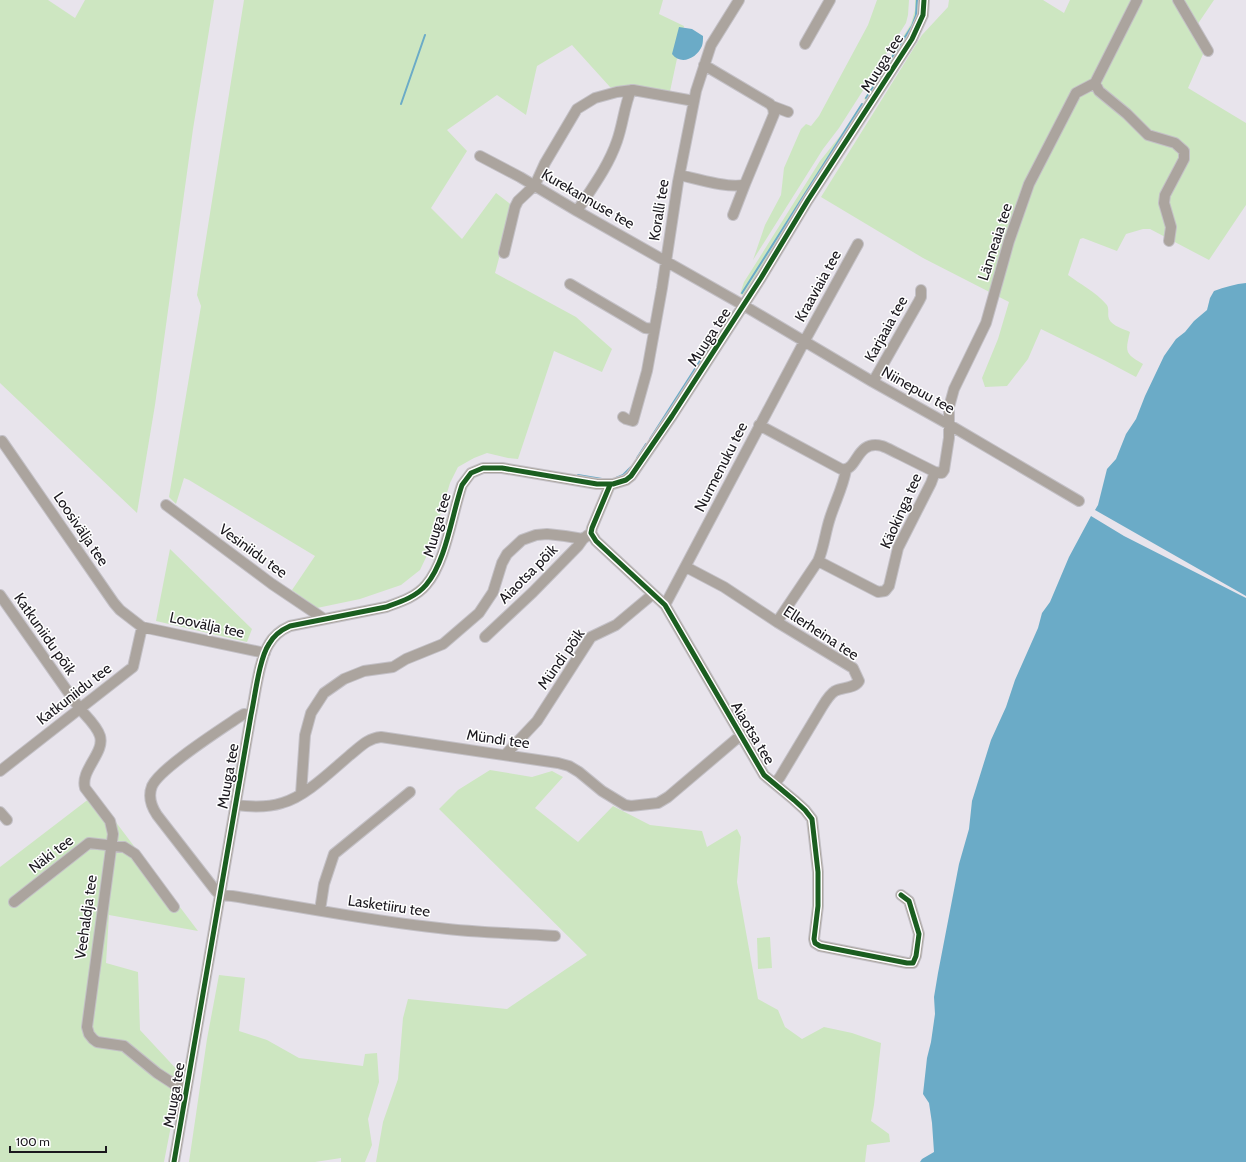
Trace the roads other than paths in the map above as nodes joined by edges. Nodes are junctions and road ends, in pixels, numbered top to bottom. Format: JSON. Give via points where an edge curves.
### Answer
{"nodes":[{"id":1,"x":739,"y":0,"type":"edge"},
{"id":2,"x":830,"y":0,"type":"edge"},
{"id":3,"x":924,"y":0,"type":"edge"},
{"id":4,"x":1137,"y":0,"type":"edge"},
{"id":5,"x":1178,"y":0,"type":"edge"},
{"id":6,"x":806,"y":44,"type":"dead end"},
{"id":7,"x":1208,"y":51,"type":"dead end"},
{"id":8,"x":704,"y":65,"type":"junction"},
{"id":9,"x":1095,"y":83,"type":"junction"},
{"id":10,"x":631,"y":90,"type":"junction"},
{"id":11,"x":694,"y":101,"type":"junction"},
{"id":12,"x":772,"y":106,"type":"junction"},
{"id":13,"x":788,"y":112,"type":"dead end"},
{"id":14,"x":480,"y":156,"type":"dead end"},
{"id":15,"x":680,"y":175,"type":"junction"},
{"id":16,"x":745,"y":184,"type":"junction"},
{"id":17,"x":534,"y":185,"type":"junction"},
{"id":18,"x":577,"y":211,"type":"junction"},
{"id":19,"x":733,"y":215,"type":"dead end"},
{"id":20,"x":1169,"y":241,"type":"dead end"},
{"id":21,"x":858,"y":244,"type":"dead end"},
{"id":22,"x":504,"y":253,"type":"dead end"},
{"id":23,"x":665,"y":260,"type":"junction"},
{"id":24,"x":570,"y":284,"type":"dead end"},
{"id":25,"x":921,"y":290,"type":"dead end"},
{"id":26,"x":743,"y":305,"type":"junction"},
{"id":27,"x":654,"y":329,"type":"junction"},
{"id":28,"x":804,"y":342,"type":"junction"},
{"id":29,"x":873,"y":382,"type":"junction"},
{"id":30,"x":623,"y":417,"type":"dead end"},
{"id":31,"x":948,"y":424,"type":"junction"},
{"id":32,"x":759,"y":425,"type":"junction"},
{"id":33,"x":2,"y":441,"type":"dead end"},
{"id":34,"x":846,"y":470,"type":"junction"},
{"id":35,"x":935,"y":472,"type":"junction"},
{"id":36,"x":610,"y":485,"type":"junction"},
{"id":37,"x":1080,"y":501,"type":"dead end"},
{"id":38,"x":166,"y":505,"type":"dead end"},
{"id":39,"x":587,"y":536,"type":"junction"},
{"id":40,"x":818,"y":561,"type":"junction"},
{"id":41,"x":686,"y":567,"type":"junction"},
{"id":42,"x":653,"y":594,"type":"junction"},
{"id":43,"x":0,"y":595,"type":"edge"},
{"id":44,"x":665,"y":605,"type":"junction"},
{"id":45,"x":324,"y":619,"type":"junction"},
{"id":46,"x":777,"y":622,"type":"junction"},
{"id":47,"x":142,"y":627,"type":"junction"},
{"id":48,"x":485,"y":637,"type":"dead end"},
{"id":49,"x":265,"y":653,"type":"junction"},
{"id":50,"x":80,"y":709,"type":"junction"},
{"id":51,"x":251,"y":715,"type":"junction"},
{"id":52,"x":741,"y":735,"type":"junction"},
{"id":53,"x":506,"y":754,"type":"junction"},
{"id":54,"x":0,"y":771,"type":"edge"},
{"id":55,"x":775,"y":783,"type":"junction"},
{"id":56,"x":410,"y":792,"type":"dead end"},
{"id":57,"x":301,"y":794,"type":"junction"},
{"id":58,"x":236,"y":805,"type":"junction"},
{"id":59,"x":0,"y":812,"type":"edge"},
{"id":60,"x":7,"y":820,"type":"dead end"},
{"id":61,"x":111,"y":845,"type":"junction"},
{"id":62,"x":220,"y":895,"type":"junction"},
{"id":63,"x":901,"y":895,"type":"dead end"},
{"id":64,"x":14,"y":902,"type":"dead end"},
{"id":65,"x":174,"y":907,"type":"dead end"},
{"id":66,"x":320,"y":910,"type":"junction"},
{"id":67,"x":555,"y":936,"type":"dead end"},
{"id":68,"x":187,"y":1087,"type":"junction"},
{"id":69,"x":174,"y":1162,"type":"edge"}],
"edges":[{"from":1,"to":8,"type":"street","name":"Koralli tee","via":[[711,45]]},
{"from":2,"to":6,"type":"street"},
{"from":3,"to":26,"type":"street","name":"Muuga tee","via":[[923,15],[912,40]]},
{"from":4,"to":9,"type":"street"},
{"from":5,"to":7,"type":"street"},
{"from":8,"to":11,"type":"street","name":"Koralli tee"},
{"from":8,"to":12,"type":"street"},
{"from":9,"to":20,"type":"street","via":[[1099,91],[1148,135],[1175,143],[1184,151],[1184,159],[1165,195],[1164,203],[1171,227]]},
{"from":9,"to":31,"type":"street","name":"Länneaia tee","via":[[1076,93],[1029,184],[1009,241],[986,323],[954,389]]},
{"from":10,"to":11,"type":"street"},
{"from":10,"to":17,"type":"street","via":[[595,98],[578,109]]},
{"from":10,"to":18,"type":"street","via":[[612,154]]},
{"from":11,"to":15,"type":"street","name":"Koralli tee"},
{"from":12,"to":13,"type":"street"},
{"from":12,"to":16,"type":"street","via":[[774,114]]},
{"from":14,"to":17,"type":"street","name":"Kurekannuse tee"},
{"from":15,"to":16,"type":"street","via":[[730,185]]},
{"from":15,"to":23,"type":"street","name":"Koralli tee"},
{"from":16,"to":19,"type":"street"},
{"from":17,"to":18,"type":"street","name":"Kurekannuse tee"},
{"from":17,"to":22,"type":"street","via":[[518,201]]},
{"from":18,"to":23,"type":"street","name":"Kurekannuse tee"},
{"from":21,"to":28,"type":"street","name":"Kraaviaia tee"},
{"from":23,"to":26,"type":"street","name":"Kurekannuse tee"},
{"from":23,"to":27,"type":"street","name":"Koralli tee"},
{"from":24,"to":27,"type":"street","via":[[645,328]]},
{"from":25,"to":29,"type":"street","name":"Karjaaia tee","via":[[919,301]]},
{"from":26,"to":28,"type":"street","name":"Niinepuu tee"},
{"from":26,"to":36,"type":"street","name":"Muuga tee","via":[[636,470],[626,480]]},
{"from":27,"to":30,"type":"street","name":"Koralli tee","via":[[636,414],[633,421]]},
{"from":28,"to":29,"type":"street","name":"Niinepuu tee"},
{"from":28,"to":32,"type":"street","name":"Nurmenuku tee"},
{"from":29,"to":31,"type":"street","name":"Niinepuu tee"},
{"from":31,"to":35,"type":"street","name":"Käokinga tee","via":[[949,438],[944,470],[942,473]]},
{"from":31,"to":37,"type":"street","name":"Niinepuu tee"},
{"from":32,"to":34,"type":"street","via":[[841,470]]},
{"from":32,"to":41,"type":"street","name":"Nurmenuku tee"},
{"from":33,"to":47,"type":"street","name":"Loosivälja tee","via":[[114,603]]},
{"from":34,"to":35,"type":"street","via":[[853,464],[860,451],[882,446]]},
{"from":34,"to":40,"type":"street"},
{"from":35,"to":40,"type":"street","name":"Käokinga tee","via":[[898,548],[889,586],[885,591],[878,592]]},
{"from":36,"to":39,"type":"street"},
{"from":36,"to":45,"type":"street","name":"Muuga tee","via":[[502,468],[476,470],[462,485],[437,570],[426,586],[412,596],[386,607]]},
{"from":38,"to":45,"type":"street","name":"Vesiniidu tee","via":[[272,584]]},
{"from":39,"to":42,"type":"street","name":"Aiaotsa tee","via":[[596,541]]},
{"from":39,"to":48,"type":"street","name":"Aiaotsa põik"},
{"from":39,"to":57,"type":"street","via":[[547,534],[522,540],[507,554],[493,592],[479,613],[443,644],[393,667],[364,671],[344,679],[324,693],[311,713],[305,735]]},
{"from":40,"to":46,"type":"street"},
{"from":41,"to":44,"type":"street","name":"Nurmenuku tee"},
{"from":41,"to":46,"type":"street","name":"Ellerheina tee","via":[[724,587]]},
{"from":42,"to":44,"type":"street","name":"Aiaotsa tee"},
{"from":42,"to":53,"type":"street","name":"Mündi põik","via":[[616,625],[591,637],[537,721]]},
{"from":43,"to":50,"type":"street","name":"Katkuniidu põik"},
{"from":44,"to":52,"type":"street","name":"Aiaotsa tee"},
{"from":45,"to":49,"type":"street","name":"Muuga tee","via":[[282,630],[268,645]]},
{"from":46,"to":55,"type":"street","name":"Ellerheina tee","via":[[853,668],[860,681],[834,692],[828,698]]},
{"from":47,"to":49,"type":"street","name":"Loovälja tee"},
{"from":47,"to":50,"type":"street","name":"Katkuniidu tee","via":[[133,667]]},
{"from":49,"to":51,"type":"street","name":"Muuga tee"},
{"from":50,"to":54,"type":"street","name":"Katkuniidu tee"},
{"from":50,"to":61,"type":"street","name":"Veehaldja tee","via":[[101,737],[100,747],[84,783],[110,821],[113,834]]},
{"from":51,"to":58,"type":"street","name":"Muuga tee"},
{"from":51,"to":62,"type":"street","via":[[244,714],[239,717],[160,774],[151,791],[150,799],[157,815]]},
{"from":52,"to":53,"type":"street","name":"Mündi tee","via":[[668,797],[658,803],[631,806],[602,791],[569,766]]},
{"from":52,"to":55,"type":"street","name":"Aiaotsa tee","via":[[764,775]]},
{"from":53,"to":57,"type":"street","name":"Mündi tee","via":[[376,738]]},
{"from":55,"to":63,"type":"street","name":"Aiaotsa tee","via":[[812,819],[818,872],[815,943],[913,963],[919,934],[909,901]]},
{"from":56,"to":66,"type":"street","via":[[334,854],[324,884]]},
{"from":57,"to":58,"type":"street","name":"Mündi tee","via":[[275,805]]},
{"from":58,"to":62,"type":"street","name":"Muuga tee"},
{"from":59,"to":60,"type":"street"},
{"from":61,"to":64,"type":"street","name":"Näki tee","via":[[89,843]]},
{"from":61,"to":65,"type":"street","name":"Näki tee","via":[[124,847],[135,854]]},
{"from":61,"to":68,"type":"street","name":"Veehaldja tee","via":[[87,1027],[89,1034],[97,1042],[126,1047],[157,1073],[174,1084]]},
{"from":62,"to":66,"type":"street","name":"Lasketiiru tee"},
{"from":62,"to":68,"type":"street","name":"Muuga tee"},
{"from":66,"to":67,"type":"street","name":"Lasketiiru tee","via":[[441,928]]},
{"from":68,"to":69,"type":"street","name":"Muuga tee"}]}
